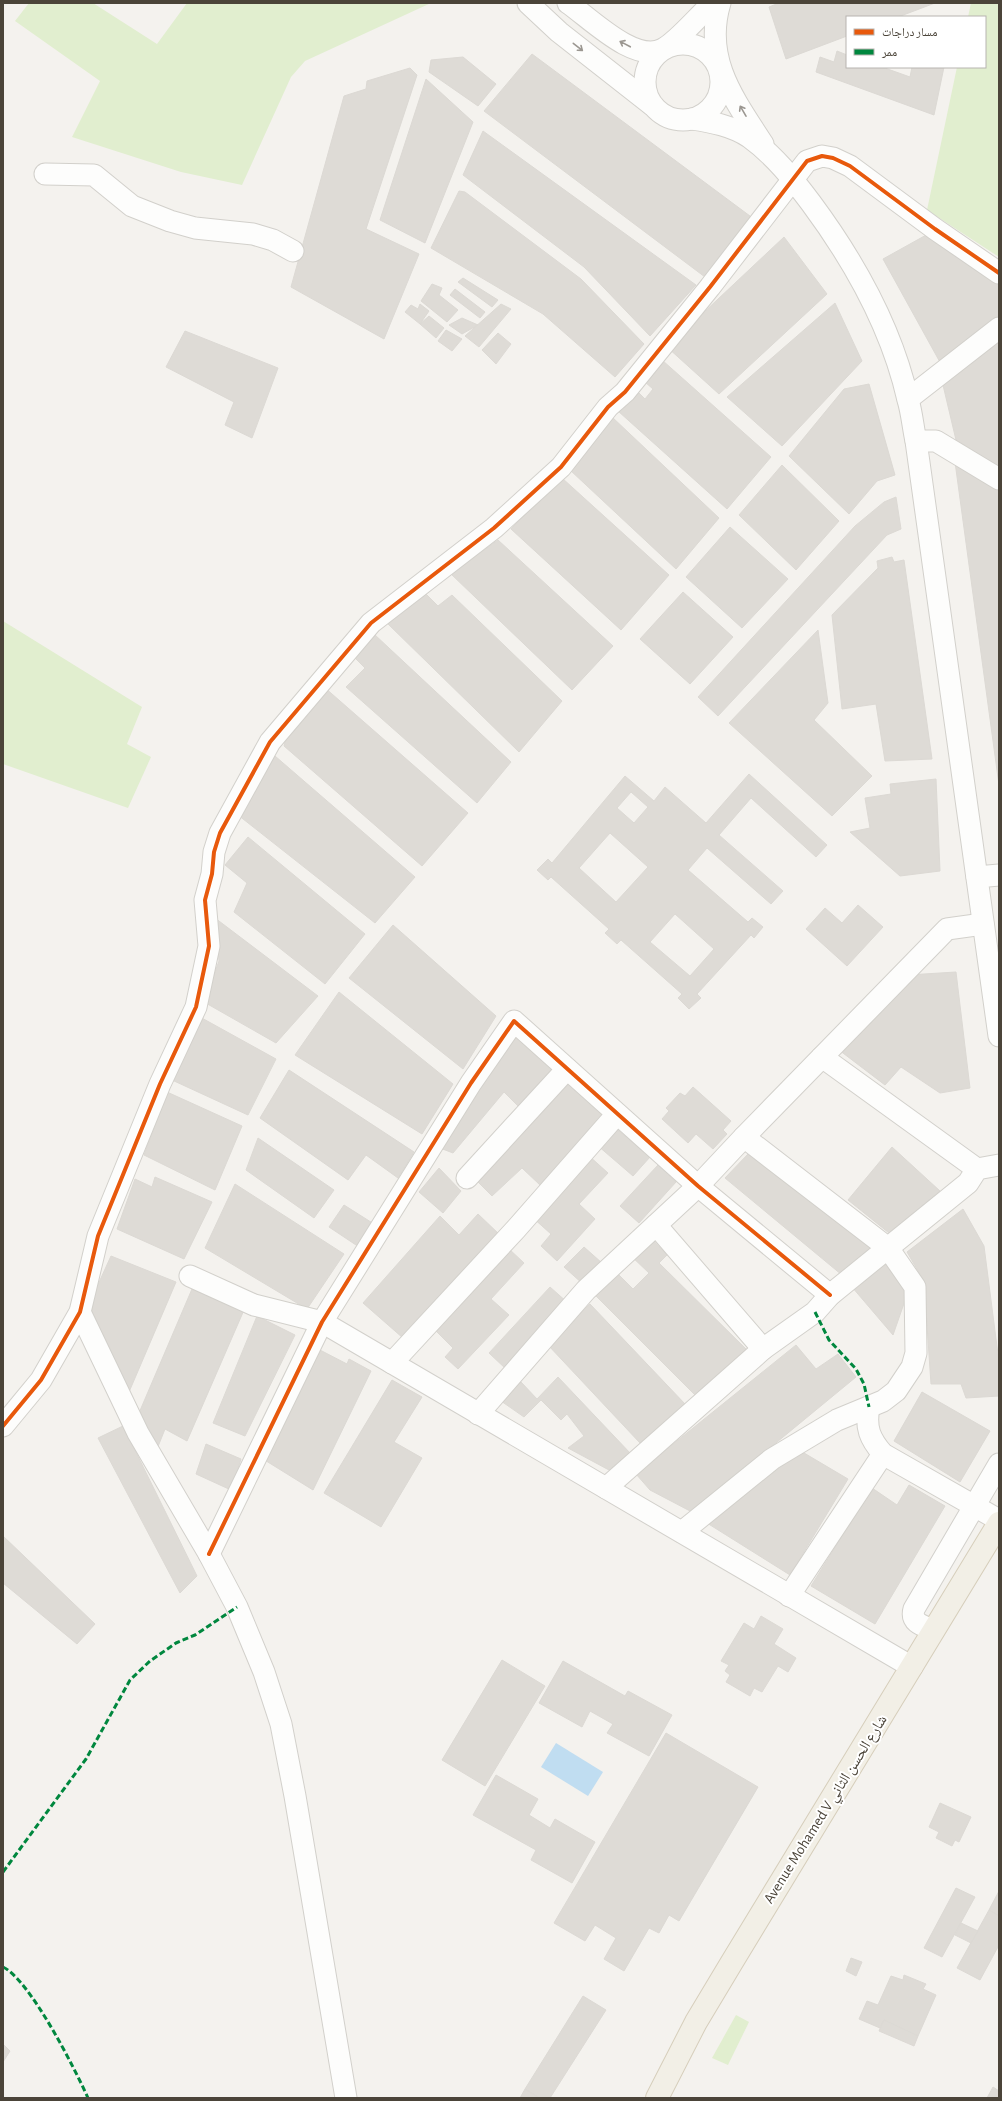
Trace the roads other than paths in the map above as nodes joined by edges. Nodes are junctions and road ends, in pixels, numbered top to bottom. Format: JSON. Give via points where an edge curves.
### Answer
{"nodes":[{"id":1,"x":528,"y":3,"type":"edge"},
{"id":2,"x":713,"y":3,"type":"edge"},
{"id":3,"x":720,"y":3,"type":"edge"},
{"id":4,"x":573,"y":6,"type":"edge"},
{"id":5,"x":559,"y":32,"type":"junction"},
{"id":6,"x":663,"y":49,"type":"junction"},
{"id":7,"x":719,"y":67,"type":"junction"},
{"id":8,"x":652,"y":105,"type":"junction"},
{"id":9,"x":692,"y":119,"type":"junction"},
{"id":10,"x":772,"y":156,"type":"junction"},
{"id":11,"x":45,"y":174,"type":"dead end"},
{"id":12,"x":793,"y":178,"type":"junction"},
{"id":13,"x":293,"y":251,"type":"dead end"},
{"id":14,"x":999,"y":273,"type":"edge"},
{"id":15,"x":999,"y":328,"type":"edge"},
{"id":16,"x":908,"y":400,"type":"junction"},
{"id":17,"x":916,"y":441,"type":"junction"},
{"id":18,"x":999,"y":479,"type":"edge"},
{"id":19,"x":999,"y":875,"type":"edge"},
{"id":20,"x":977,"y":877,"type":"junction"},
{"id":21,"x":983,"y":924,"type":"junction"},
{"id":22,"x":999,"y":1036,"type":"edge"},
{"id":23,"x":822,"y":1057,"type":"junction"},
{"id":24,"x":567,"y":1069,"type":"junction"},
{"id":25,"x":617,"y":1114,"type":"junction"},
{"id":26,"x":744,"y":1136,"type":"junction"},
{"id":27,"x":999,"y":1165,"type":"edge"},
{"id":28,"x":977,"y":1169,"type":"junction"},
{"id":29,"x":467,"y":1178,"type":"dead end"},
{"id":30,"x":698,"y":1186,"type":"junction"},
{"id":31,"x":656,"y":1225,"type":"junction"},
{"id":32,"x":888,"y":1248,"type":"junction"},
{"id":33,"x":190,"y":1276,"type":"dead end"},
{"id":34,"x":830,"y":1295,"type":"junction"},
{"id":35,"x":80,"y":1312,"type":"junction"},
{"id":36,"x":322,"y":1322,"type":"junction"},
{"id":37,"x":764,"y":1349,"type":"junction"},
{"id":38,"x":392,"y":1363,"type":"junction"},
{"id":39,"x":869,"y":1407,"type":"junction"},
{"id":40,"x":478,"y":1414,"type":"junction"},
{"id":41,"x":3,"y":1426,"type":"edge"},
{"id":42,"x":883,"y":1454,"type":"junction"},
{"id":43,"x":999,"y":1464,"type":"edge"},
{"id":44,"x":606,"y":1488,"type":"junction"},
{"id":45,"x":976,"y":1505,"type":"junction"},
{"id":46,"x":999,"y":1520,"type":"edge"},
{"id":47,"x":999,"y":1523,"type":"edge"},
{"id":48,"x":682,"y":1532,"type":"junction"},
{"id":49,"x":209,"y":1554,"type":"junction"},
{"id":50,"x":790,"y":1596,"type":"junction"},
{"id":51,"x":934,"y":1630,"type":"junction"},
{"id":52,"x":912,"y":1666,"type":"junction"},
{"id":53,"x":346,"y":2098,"type":"edge"},
{"id":54,"x":657,"y":2098,"type":"edge"}],
"edges":[{"from":1,"to":5,"type":"street"},
{"from":2,"to":6,"type":"street"},
{"from":3,"to":7,"type":"street","via":[[714,31]]},
{"from":4,"to":5,"type":"street"},
{"from":6,"to":4,"type":"street","one_way":true,"via":[[646,51],[622,44]]},
{"from":5,"to":8,"type":"street","one_way":true},
{"from":6,"to":7,"type":"street","via":[[675,44],[701,48],[712,56]]},
{"from":6,"to":8,"type":"street","via":[[653,58],[647,69],[645,82]]},
{"from":7,"to":9,"type":"street","via":[[722,80],[715,104],[706,114]]},
{"from":10,"to":7,"type":"street","one_way":true,"via":[[744,114]]},
{"from":8,"to":9,"type":"street","via":[[671,119]]},
{"from":9,"to":10,"type":"street","via":[[713,122],[731,129],[748,137]]},
{"from":10,"to":12,"type":"street"},
{"from":11,"to":13,"type":"street","via":[[94,175],[132,206],[170,221],[195,228],[253,234],[273,240]]},
{"from":12,"to":14,"type":"street","via":[[807,161],[822,156],[833,158],[850,166]]},
{"from":12,"to":16,"type":"street","via":[[831,230],[865,290],[892,348]]},
{"from":12,"to":35,"type":"street","via":[[625,392],[608,408],[561,467],[494,528],[371,623],[270,742],[220,833],[205,900],[208,946],[196,1007],[160,1084],[98,1236]]},
{"from":15,"to":16,"type":"street"},
{"from":16,"to":17,"type":"street"},
{"from":17,"to":18,"type":"street","via":[[936,441]]},
{"from":17,"to":20,"type":"street"},
{"from":19,"to":20,"type":"street"},
{"from":20,"to":21,"type":"street"},
{"from":21,"to":22,"type":"street"},
{"from":21,"to":23,"type":"street","via":[[947,929]]},
{"from":23,"to":26,"type":"street"},
{"from":23,"to":28,"type":"street"},
{"from":24,"to":25,"type":"street"},
{"from":24,"to":29,"type":"street"},
{"from":24,"to":36,"type":"street","via":[[514,1021]]},
{"from":25,"to":30,"type":"street"},
{"from":25,"to":38,"type":"street","via":[[516,1229]]},
{"from":26,"to":30,"type":"street"},
{"from":26,"to":32,"type":"street"},
{"from":27,"to":28,"type":"street"},
{"from":28,"to":32,"type":"street","via":[[968,1183]]},
{"from":30,"to":31,"type":"street"},
{"from":30,"to":34,"type":"street"},
{"from":31,"to":37,"type":"street"},
{"from":31,"to":40,"type":"street","via":[[586,1290]]},
{"from":32,"to":34,"type":"street"},
{"from":32,"to":39,"type":"street","via":[[915,1287],[916,1353],[912,1367],[896,1391]]},
{"from":33,"to":36,"type":"street","via":[[254,1305]]},
{"from":34,"to":37,"type":"street","via":[[815,1312]]},
{"from":35,"to":41,"type":"street","via":[[41,1380]]},
{"from":35,"to":49,"type":"street","via":[[138,1433]]},
{"from":36,"to":38,"type":"street"},
{"from":36,"to":49,"type":"street"},
{"from":37,"to":44,"type":"street"},
{"from":38,"to":40,"type":"street"},
{"from":39,"to":42,"type":"street","via":[[871,1440]]},
{"from":39,"to":48,"type":"street","via":[[837,1420],[772,1459]]},
{"from":40,"to":44,"type":"street"},
{"from":42,"to":45,"type":"street"},
{"from":42,"to":50,"type":"street"},
{"from":43,"to":45,"type":"street"},
{"from":44,"to":48,"type":"street"},
{"from":45,"to":46,"type":"street"},
{"from":45,"to":51,"type":"street","via":[[914,1609],[913,1617],[916,1622]]},
{"from":47,"to":51,"type":"main road","name":"Avenue Mohamed V شارع الحسن الثاني"},
{"from":48,"to":50,"type":"street"},
{"from":49,"to":53,"type":"street","via":[[236,1607],[264,1672],[281,1724],[296,1796]]},
{"from":50,"to":52,"type":"street"},
{"from":51,"to":52,"type":"main road","name":"Avenue Mohamed V شارع الحسن الثاني"},
{"from":52,"to":54,"type":"main road","name":"Avenue Mohamed V شارع الحسن الثاني","via":[[696,2022]]}]}
